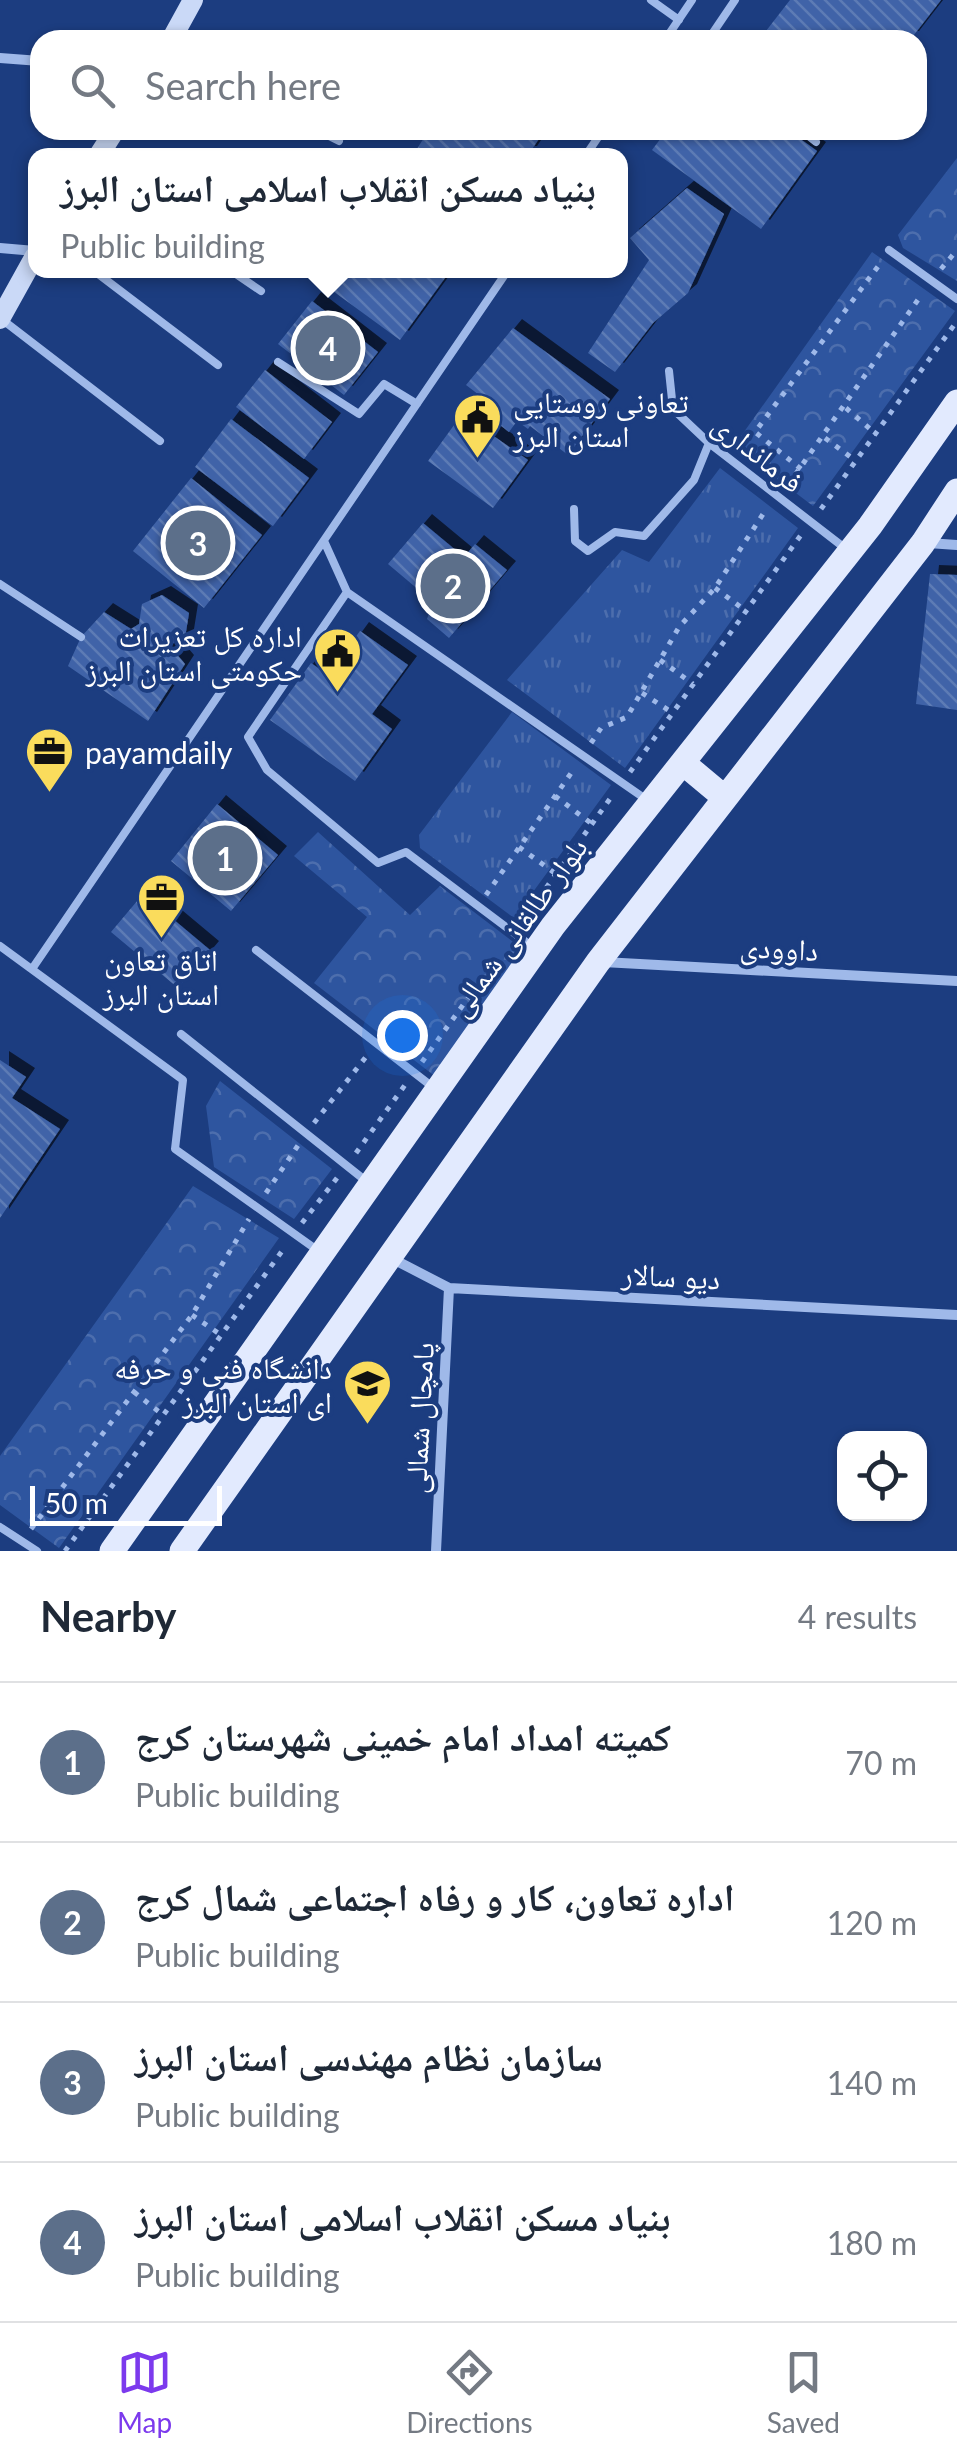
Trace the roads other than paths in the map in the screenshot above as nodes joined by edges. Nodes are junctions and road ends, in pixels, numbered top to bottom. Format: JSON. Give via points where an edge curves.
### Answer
{"nodes":[{"id":1,"x":193,"y":0,"type":"edge"},
{"id":2,"x":651,"y":0,"type":"edge"},
{"id":3,"x":692,"y":0,"type":"edge"},
{"id":4,"x":735,"y":0,"type":"edge"},
{"id":5,"x":678,"y":20,"type":"junction"},
{"id":6,"x":176,"y":30,"type":"edge"},
{"id":7,"x":672,"y":30,"type":"edge"},
{"id":8,"x":715,"y":30,"type":"edge"},
{"id":9,"x":0,"y":58,"type":"edge"},
{"id":10,"x":30,"y":60,"type":"edge"},
{"id":11,"x":814,"y":140,"type":"edge"},
{"id":12,"x":816,"y":142,"type":"dead end"},
{"id":13,"x":0,"y":248,"type":"edge"},
{"id":14,"x":890,"y":250,"type":"road end"},
{"id":15,"x":28,"y":253,"type":"edge"},
{"id":16,"x":28,"y":268,"type":"edge"},
{"id":17,"x":104,"y":278,"type":"edge"},
{"id":18,"x":242,"y":278,"type":"edge"},
{"id":19,"x":503,"y":278,"type":"edge"},
{"id":20,"x":261,"y":291,"type":"dead end"},
{"id":21,"x":957,"y":298,"type":"edge"},
{"id":22,"x":0,"y":319,"type":"edge"},
{"id":23,"x":278,"y":362,"type":"dead end"},
{"id":24,"x":218,"y":365,"type":"dead end"},
{"id":25,"x":669,"y":371,"type":"dead end"},
{"id":26,"x":957,"y":402,"type":"edge"},
{"id":27,"x":416,"y":404,"type":"junction"},
{"id":28,"x":160,"y":441,"type":"dead end"},
{"id":29,"x":709,"y":443,"type":"junction"},
{"id":30,"x":957,"y":491,"type":"edge"},
{"id":31,"x":574,"y":509,"type":"dead end"},
{"id":32,"x":324,"y":541,"type":"junction"},
{"id":33,"x":922,"y":542,"type":"junction"},
{"id":34,"x":957,"y":544,"type":"edge"},
{"id":35,"x":850,"y":552,"type":"junction"},
{"id":36,"x":0,"y":584,"type":"edge"},
{"id":37,"x":347,"y":592,"type":"junction"},
{"id":38,"x":81,"y":637,"type":"dead end"},
{"id":39,"x":683,"y":763,"type":"junction"},
{"id":40,"x":725,"y":798,"type":"junction"},
{"id":41,"x":653,"y":804,"type":"junction"},
{"id":42,"x":0,"y":946,"type":"edge"},
{"id":43,"x":256,"y":950,"type":"dead end"},
{"id":44,"x":538,"y":950,"type":"junction"},
{"id":45,"x":598,"y":962,"type":"junction"},
{"id":46,"x":32,"y":968,"type":"junction"},
{"id":47,"x":957,"y":981,"type":"edge"},
{"id":48,"x":182,"y":1034,"type":"dead end"},
{"id":49,"x":438,"y":1091,"type":"junction"},
{"id":50,"x":370,"y":1184,"type":"junction"},
{"id":51,"x":320,"y":1252,"type":"junction"},
{"id":52,"x":389,"y":1258,"type":"junction"},
{"id":53,"x":449,"y":1288,"type":"junction"},
{"id":54,"x":957,"y":1315,"type":"edge"},
{"id":55,"x":0,"y":1527,"type":"edge"},
{"id":56,"x":37,"y":1551,"type":"edge"},
{"id":57,"x":112,"y":1551,"type":"edge"},
{"id":58,"x":182,"y":1551,"type":"edge"},
{"id":59,"x":436,"y":1551,"type":"edge"}],
"edges":[{"from":1,"to":6,"type":"main road"},
{"from":2,"to":5,"type":"lane"},
{"from":3,"to":5,"type":"lane"},
{"from":4,"to":8,"type":"lane"},
{"from":5,"to":7,"type":"lane"},
{"from":9,"to":10,"type":"street"},
{"from":11,"to":12,"type":"lane"},
{"from":13,"to":15,"type":"street"},
{"from":14,"to":21,"type":"lane"},
{"from":16,"to":22,"type":"main road"},
{"from":17,"to":24,"type":"lane"},
{"from":18,"to":20,"type":"lane"},
{"from":19,"to":27,"type":"lane"},
{"from":22,"to":28,"type":"lane"},
{"from":23,"to":27,"type":"lane","via":[[359,414],[384,384]]},
{"from":25,"to":29,"type":"lane","name":"فرمانداری","via":[[673,409]]},
{"from":26,"to":35,"type":"main road","name":"بلوار طالقانی شمالی"},
{"from":27,"to":32,"type":"lane"},
{"from":29,"to":31,"type":"lane","via":[[694,480],[644,536],[614,532],[588,552],[575,541]]},
{"from":29,"to":35,"type":"lane","name":"فرمانداری"},
{"from":30,"to":33,"type":"main road"},
{"from":32,"to":37,"type":"lane"},
{"from":32,"to":46,"type":"lane"},
{"from":33,"to":34,"type":"street"},
{"from":33,"to":40,"type":"main road"},
{"from":35,"to":39,"type":"main road","name":"بلوار طالقانی شمالی"},
{"from":36,"to":38,"type":"lane"},
{"from":37,"to":41,"type":"lane"},
{"from":37,"to":44,"type":"lane","via":[[248,737],[267,770],[378,863],[406,852]]},
{"from":39,"to":40,"type":"main road"},
{"from":39,"to":41,"type":"main road","name":"بلوار طالقانی شمالی"},
{"from":40,"to":45,"type":"main road"},
{"from":41,"to":44,"type":"main road","name":"بلوار طالقانی شمالی"},
{"from":42,"to":46,"type":"lane"},
{"from":43,"to":49,"type":"lane"},
{"from":44,"to":49,"type":"main road","name":"بلوار طالقانی شمالی"},
{"from":45,"to":47,"type":"street","name":"داوودی"},
{"from":45,"to":52,"type":"main road"},
{"from":46,"to":51,"type":"lane","via":[[182,1080],[174,1149]]},
{"from":48,"to":50,"type":"lane"},
{"from":49,"to":50,"type":"main road","name":"بلوار طالقانی شمالی"},
{"from":50,"to":51,"type":"main road","name":"بلوار طالقانی شمالی"},
{"from":51,"to":57,"type":"main road","name":"بلوار طالقانی شمالی"},
{"from":52,"to":53,"type":"street","name":"دیو سالار"},
{"from":52,"to":58,"type":"main road"},
{"from":53,"to":54,"type":"street","name":"دیو سالار"},
{"from":53,"to":59,"type":"street","name":"پامچال شمالی"},
{"from":55,"to":56,"type":"lane"}]}
